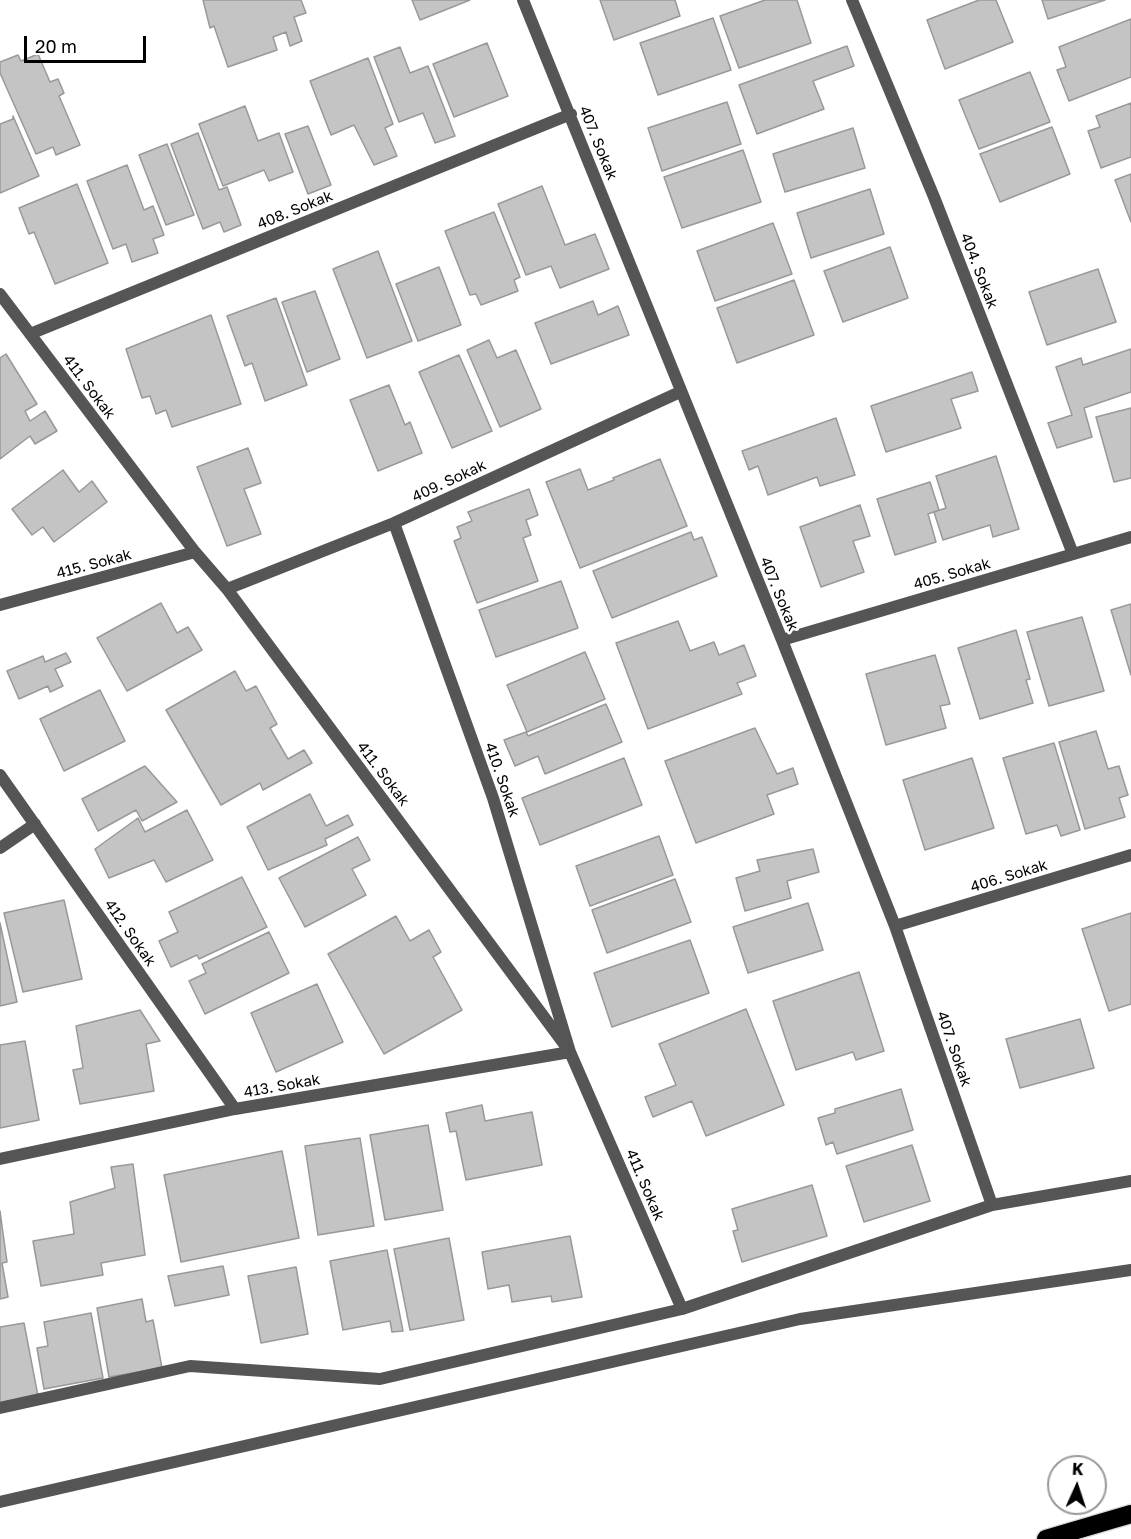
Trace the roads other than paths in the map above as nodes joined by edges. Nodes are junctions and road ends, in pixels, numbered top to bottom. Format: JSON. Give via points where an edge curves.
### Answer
{"nodes":[{"id":1,"x":523,"y":0,"type":"edge"},
{"id":2,"x":852,"y":0,"type":"edge"},
{"id":3,"x":571,"y":114,"type":"junction"},
{"id":4,"x":0,"y":294,"type":"edge"},
{"id":5,"x":30,"y":334,"type":"junction"},
{"id":6,"x":680,"y":392,"type":"junction"},
{"id":7,"x":394,"y":523,"type":"junction"},
{"id":8,"x":1131,"y":537,"type":"edge"},
{"id":9,"x":195,"y":552,"type":"junction"},
{"id":10,"x":1073,"y":554,"type":"junction"},
{"id":11,"x":227,"y":589,"type":"junction"},
{"id":12,"x":0,"y":605,"type":"edge"},
{"id":13,"x":782,"y":640,"type":"junction"},
{"id":14,"x":0,"y":775,"type":"edge"},
{"id":15,"x":35,"y":825,"type":"junction"},
{"id":16,"x":0,"y":848,"type":"edge"},
{"id":17,"x":1131,"y":855,"type":"edge"},
{"id":18,"x":895,"y":926,"type":"junction"},
{"id":19,"x":570,"y":1052,"type":"junction"},
{"id":20,"x":235,"y":1109,"type":"junction"},
{"id":21,"x":0,"y":1159,"type":"edge"},
{"id":22,"x":1131,"y":1181,"type":"edge"},
{"id":23,"x":993,"y":1205,"type":"junction"},
{"id":24,"x":1131,"y":1270,"type":"edge"},
{"id":25,"x":682,"y":1308,"type":"junction"},
{"id":26,"x":0,"y":1408,"type":"edge"},
{"id":27,"x":0,"y":1502,"type":"edge"},
{"id":28,"x":1131,"y":1514,"type":"edge"},
{"id":29,"x":1046,"y":1539,"type":"edge"}],
"edges":[{"from":1,"to":3,"type":"street","name":"407. Sokak"},
{"from":2,"to":10,"type":"street","name":"404. Sokak","via":[[934,197]]},
{"from":3,"to":5,"type":"street","name":"408. Sokak"},
{"from":3,"to":6,"type":"street","name":"407. Sokak"},
{"from":4,"to":5,"type":"street","name":"411. Sokak"},
{"from":5,"to":9,"type":"street","name":"411. Sokak"},
{"from":6,"to":7,"type":"street","name":"409. Sokak"},
{"from":6,"to":13,"type":"street","name":"407. Sokak"},
{"from":7,"to":11,"type":"street","name":"409. Sokak"},
{"from":7,"to":19,"type":"street","name":"410. Sokak","via":[[493,798]]},
{"from":8,"to":10,"type":"street","name":"405. Sokak"},
{"from":9,"to":11,"type":"street","name":"411. Sokak"},
{"from":9,"to":12,"type":"street","name":"415. Sokak"},
{"from":10,"to":13,"type":"street","name":"405. Sokak"},
{"from":11,"to":19,"type":"street","name":"411. Sokak"},
{"from":13,"to":18,"type":"street","name":"407. Sokak"},
{"from":14,"to":15,"type":"street","name":"412. Sokak"},
{"from":15,"to":16,"type":"street"},
{"from":15,"to":20,"type":"street","name":"412. Sokak"},
{"from":17,"to":18,"type":"street","name":"406. Sokak"},
{"from":18,"to":23,"type":"street","name":"407. Sokak"},
{"from":19,"to":20,"type":"street","name":"413. Sokak"},
{"from":19,"to":25,"type":"street","name":"411. Sokak"},
{"from":20,"to":21,"type":"street","name":"413. Sokak"},
{"from":22,"to":23,"type":"street"},
{"from":23,"to":25,"type":"street"},
{"from":24,"to":27,"type":"street","via":[[800,1319]]},
{"from":25,"to":26,"type":"street","via":[[380,1379],[190,1366]]},
{"from":28,"to":29,"type":"highway"}]}
